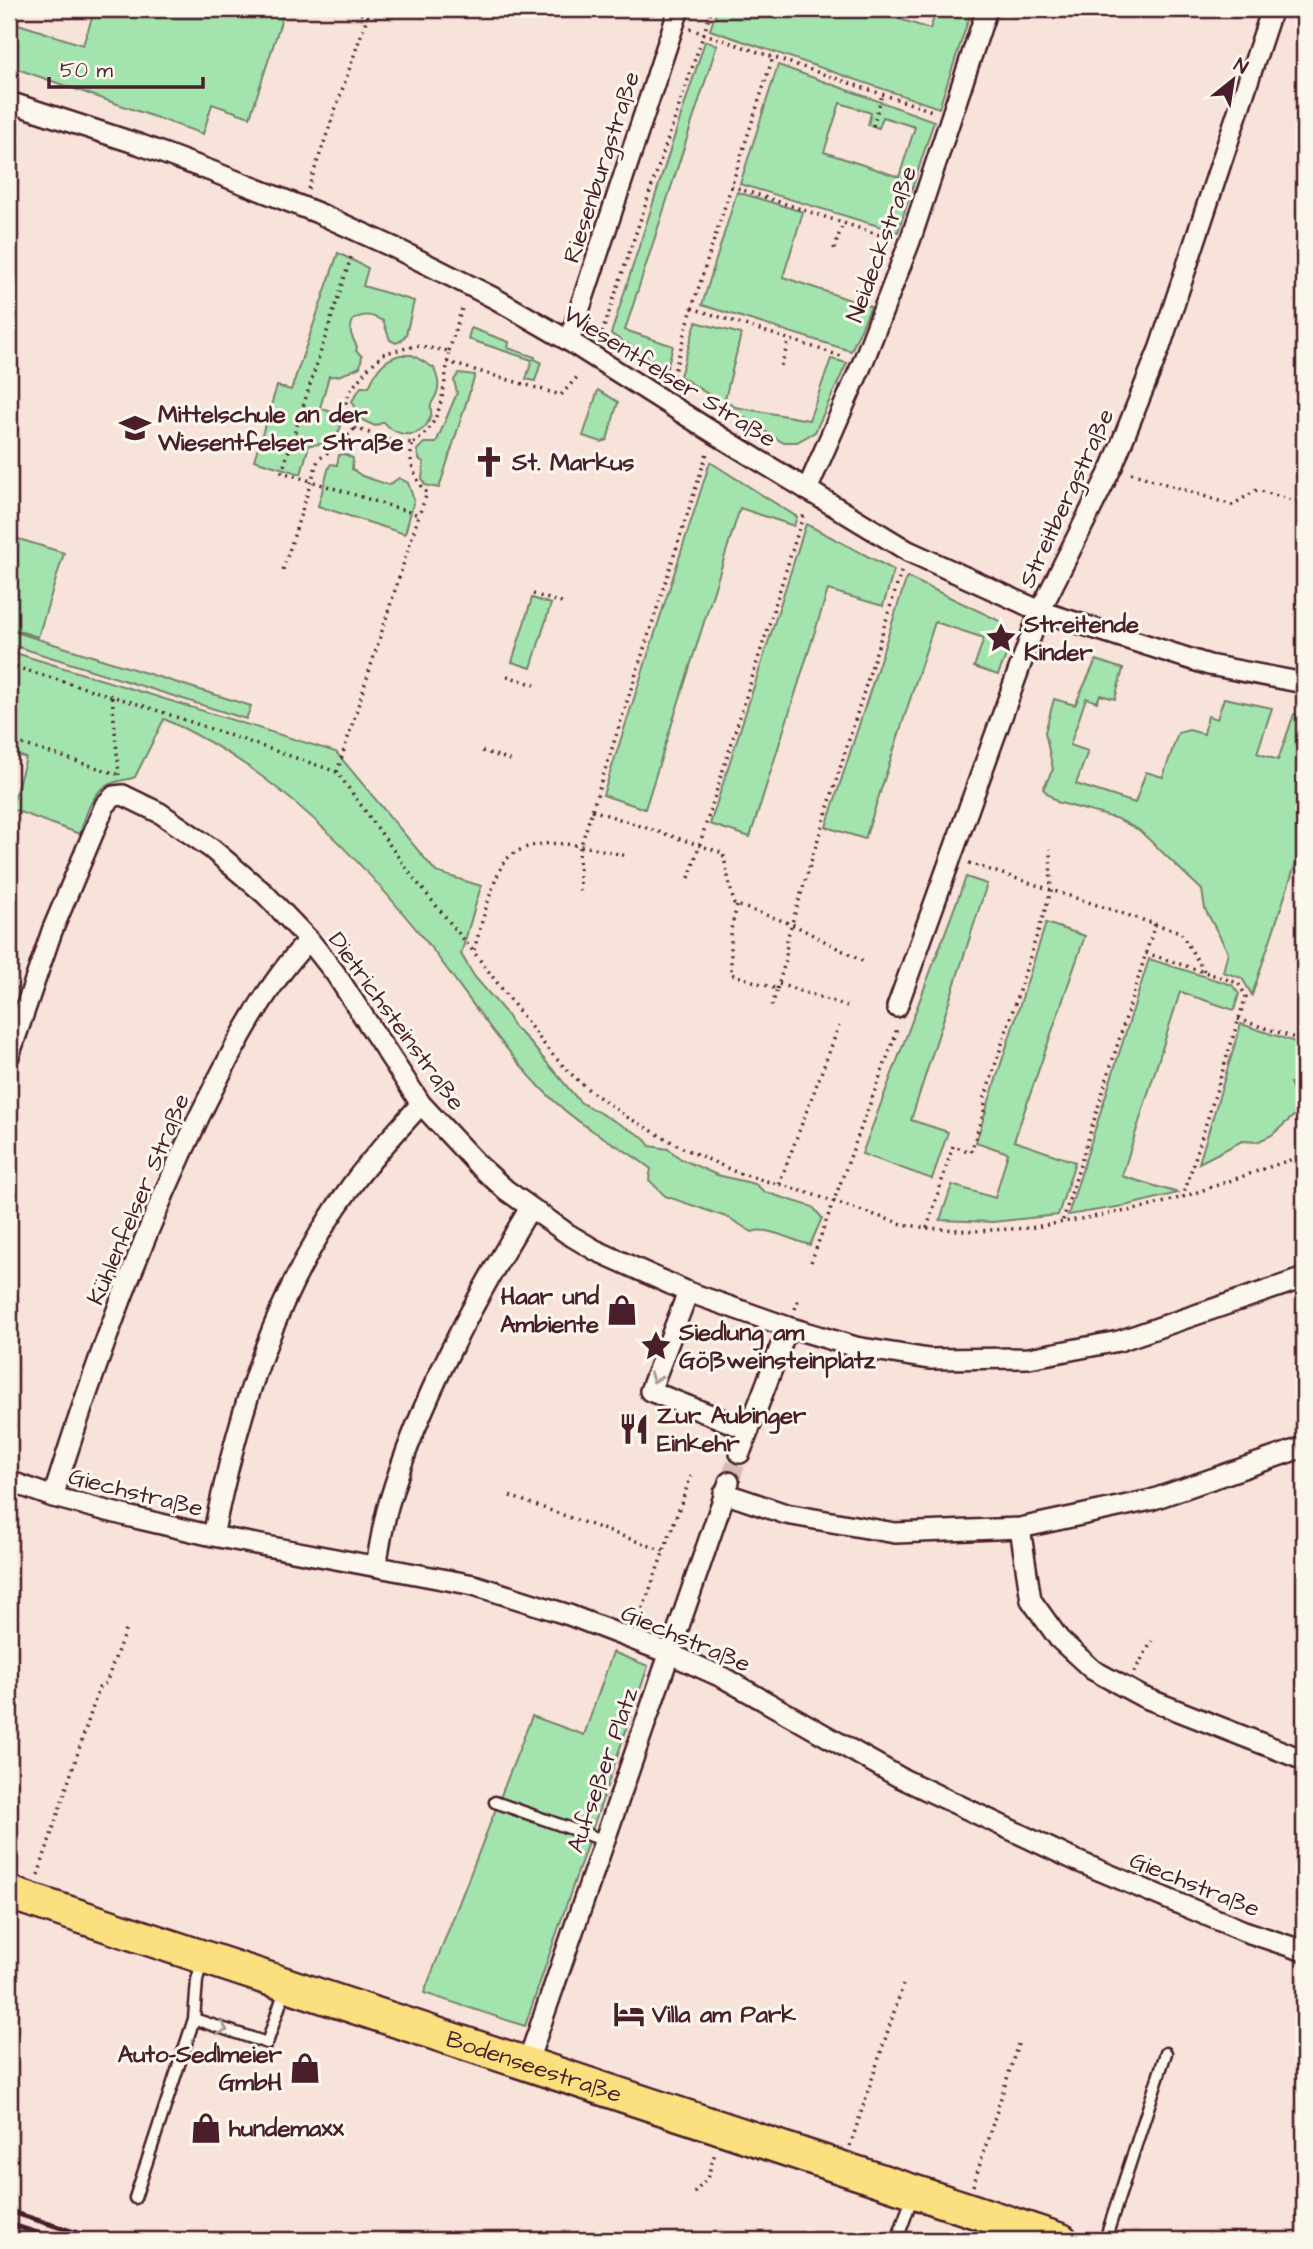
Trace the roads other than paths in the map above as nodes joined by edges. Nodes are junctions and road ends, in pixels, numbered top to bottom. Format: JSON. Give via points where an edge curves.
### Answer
{"nodes":[{"id":1,"x":987,"y":9,"type":"edge"},
{"id":2,"x":1272,"y":9,"type":"edge"},
{"id":3,"x":677,"y":16,"type":"edge"},
{"id":4,"x":9,"y":102,"type":"edge"},
{"id":5,"x":569,"y":341,"type":"junction"},
{"id":6,"x":807,"y":490,"type":"junction"},
{"id":7,"x":1040,"y":611,"type":"junction"},
{"id":8,"x":1304,"y":683,"type":"edge"},
{"id":9,"x":309,"y":940,"type":"junction"},
{"id":10,"x":897,"y":1007,"type":"dead end"},
{"id":11,"x":9,"y":1056,"type":"edge"},
{"id":12,"x":421,"y":1104,"type":"junction"},
{"id":13,"x":530,"y":1208,"type":"junction"},
{"id":14,"x":1304,"y":1278,"type":"edge"},
{"id":15,"x":688,"y":1292,"type":"junction"},
{"id":16,"x":788,"y":1327,"type":"junction"},
{"id":17,"x":749,"y":1430,"type":"junction"},
{"id":18,"x":1304,"y":1447,"type":"edge"},
{"id":19,"x":740,"y":1453,"type":"tunnel mouth"},
{"id":20,"x":9,"y":1481,"type":"edge"},
{"id":21,"x":52,"y":1497,"type":"junction"},
{"id":22,"x":1020,"y":1528,"type":"junction"},
{"id":23,"x":213,"y":1536,"type":"junction"},
{"id":24,"x":376,"y":1566,"type":"junction"},
{"id":25,"x":668,"y":1653,"type":"junction"},
{"id":26,"x":1304,"y":1760,"type":"edge"},
{"id":27,"x":495,"y":1802,"type":"dead end"},
{"id":28,"x":603,"y":1840,"type":"junction"},
{"id":29,"x":9,"y":1894,"type":"edge"},
{"id":30,"x":1304,"y":1951,"type":"edge"},
{"id":31,"x":204,"y":1958,"type":"junction"},
{"id":32,"x":287,"y":1984,"type":"junction"},
{"id":33,"x":194,"y":2019,"type":"junction"},
{"id":34,"x":1166,"y":2053,"type":"dead end"},
{"id":35,"x":527,"y":2064,"type":"junction"},
{"id":36,"x":914,"y":2192,"type":"junction"},
{"id":37,"x":135,"y":2199,"type":"dead end"},
{"id":38,"x":897,"y":2240,"type":"edge"},
{"id":39,"x":1061,"y":2240,"type":"edge"},
{"id":40,"x":1105,"y":2240,"type":"edge"}],
"edges":[{"from":1,"to":6,"type":"street","name":"Neideckstraße","via":[[910,241]]},
{"from":2,"to":7,"type":"street","name":"Streitbergstraße","via":[[1160,347],[1112,467]]},
{"from":3,"to":5,"type":"street","name":"Riesenburgstraße"},
{"from":4,"to":5,"type":"street","name":"Wiesentfelser Straße","via":[[164,153],[302,206],[429,265]]},
{"from":5,"to":6,"type":"street","name":"Wiesentfelser Straße"},
{"from":6,"to":7,"type":"street","name":"Wiesentfelser Straße","via":[[908,551]]},
{"from":7,"to":8,"type":"street","name":"Wiesentfelser Straße","via":[[1209,665]]},
{"from":7,"to":10,"type":"street","name":"Streitbergstraße"},
{"from":9,"to":11,"type":"street","name":"Dietrichsteinstraße","via":[[212,849],[160,813],[122,795],[114,796],[105,805],[52,931]]},
{"from":9,"to":12,"type":"street","name":"Dietrichsteinstraße"},
{"from":9,"to":21,"type":"street","name":"Kühlenfelser Straße","via":[[225,1064],[176,1165],[121,1296]]},
{"from":12,"to":13,"type":"street","name":"Dietrichsteinstraße","via":[[477,1164]]},
{"from":12,"to":23,"type":"street","via":[[351,1186],[304,1260],[252,1386]]},
{"from":13,"to":15,"type":"street","name":"Dietrichsteinstraße","via":[[596,1250]]},
{"from":13,"to":24,"type":"street","via":[[432,1390],[388,1504]]},
{"from":14,"to":16,"type":"street","name":"Dietrichsteinstraße","via":[[1119,1341],[1029,1358],[929,1359],[856,1347]]},
{"from":15,"to":16,"type":"street","name":"Dietrichsteinstraße"},
{"from":15,"to":17,"type":"street","one_way":true,"via":[[650,1391]]},
{"from":16,"to":17,"type":"street"},
{"from":17,"to":19,"type":"street"},
{"from":18,"to":22,"type":"street","name":"Aufseßer Platz","via":[[1152,1500]]},
{"from":20,"to":21,"type":"street","name":"Giechstraße"},
{"from":21,"to":23,"type":"street","name":"Giechstraße"},
{"from":22,"to":25,"type":"street","name":"Aufseßer Platz","via":[[895,1532],[786,1514],[727,1487]]},
{"from":22,"to":26,"type":"street","via":[[1031,1600],[1059,1639],[1093,1670],[1124,1688]]},
{"from":23,"to":24,"type":"street","name":"Giechstraße"},
{"from":24,"to":25,"type":"street","name":"Giechstraße","via":[[474,1585]]},
{"from":25,"to":28,"type":"street","name":"Aufseßer Platz"},
{"from":25,"to":30,"type":"street","name":"Giechstraße","via":[[724,1678],[899,1777],[1077,1861],[1244,1931]]},
{"from":27,"to":28,"type":"lane"},
{"from":28,"to":35,"type":"street","name":"Aufseßer Platz"},
{"from":29,"to":31,"type":"main road","name":"Bodenseestraße"},
{"from":31,"to":32,"type":"main road","name":"Bodenseestraße"},
{"from":31,"to":33,"type":"lane"},
{"from":33,"to":32,"type":"lane","one_way":true,"via":[[267,2043]]},
{"from":32,"to":35,"type":"main road","name":"Bodenseestraße"},
{"from":33,"to":37,"type":"lane"},
{"from":34,"to":40,"type":"lane"},
{"from":35,"to":36,"type":"main road","name":"Bodenseestraße"},
{"from":36,"to":38,"type":"lane"},
{"from":36,"to":39,"type":"main road","name":"Bodenseestraße","via":[[1005,2227]]}]}
